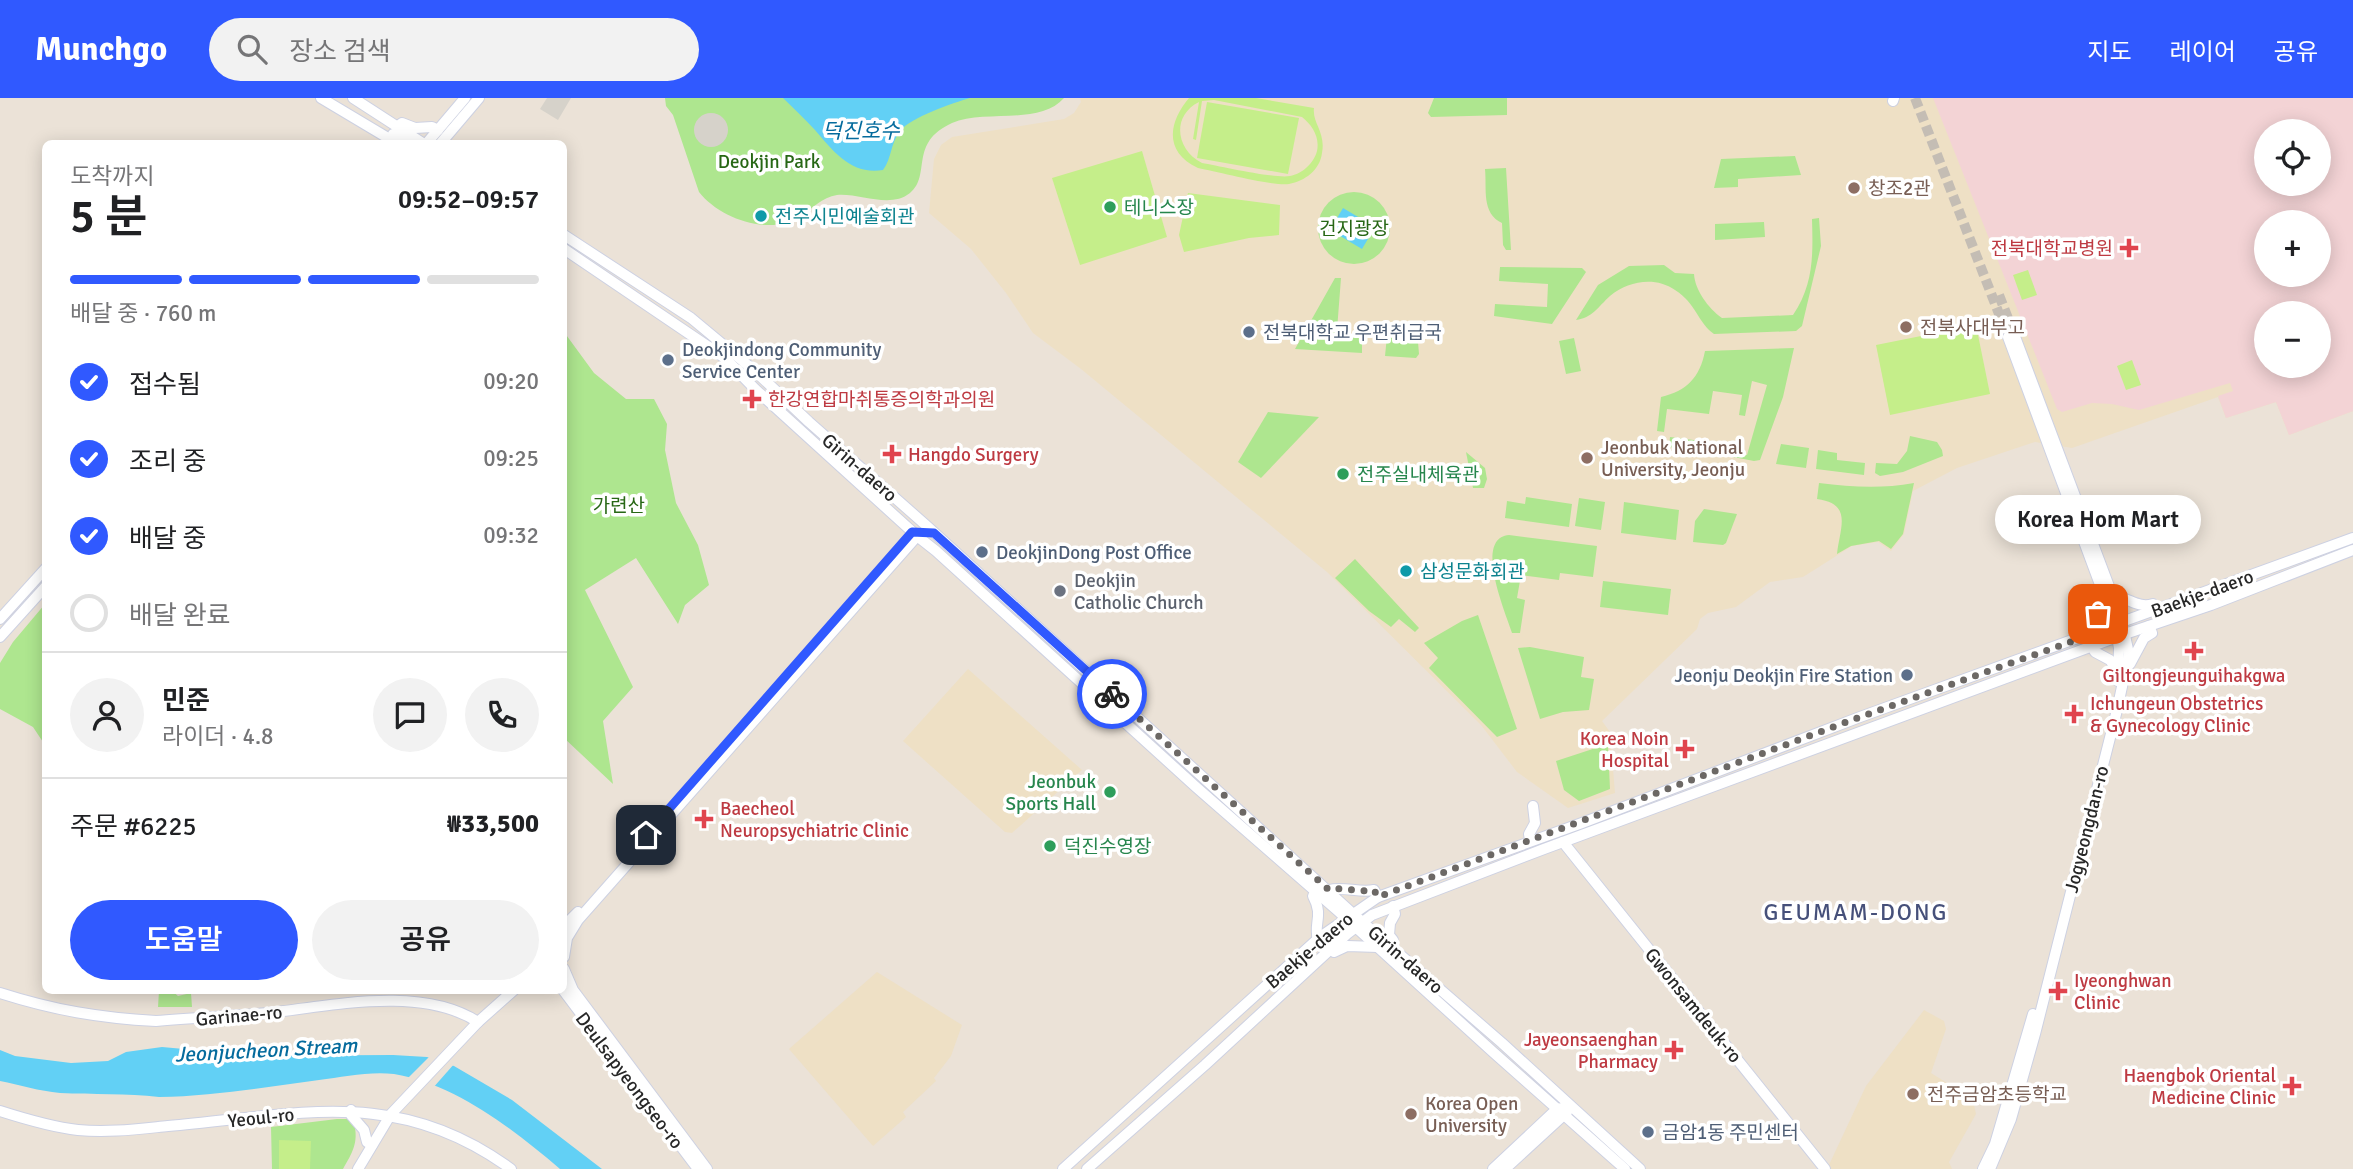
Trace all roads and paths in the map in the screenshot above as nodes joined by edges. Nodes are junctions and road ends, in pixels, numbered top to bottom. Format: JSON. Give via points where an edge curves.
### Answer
{"nodes":[{"id":1,"x":321,"y":98,"type":"edge"},
{"id":2,"x":352,"y":98,"type":"edge"},
{"id":3,"x":466,"y":98,"type":"edge"},
{"id":4,"x":480,"y":98,"type":"edge"},
{"id":5,"x":337,"y":107,"type":"junction"},
{"id":6,"x":398,"y":125,"type":"junction"},
{"id":7,"x":443,"y":138,"type":"edge"},
{"id":8,"x":390,"y":140,"type":"edge"},
{"id":9,"x":403,"y":140,"type":"edge"},
{"id":10,"x":419,"y":140,"type":"edge"},
{"id":11,"x":435,"y":140,"type":"edge"},
{"id":12,"x":567,"y":236,"type":"edge"},
{"id":13,"x":567,"y":251,"type":"edge"},
{"id":14,"x":2011,"y":335,"type":"tunnel mouth"},
{"id":15,"x":922,"y":532,"type":"junction"},
{"id":16,"x":2353,"y":538,"type":"edge"},
{"id":17,"x":2353,"y":550,"type":"edge"},
{"id":18,"x":42,"y":572,"type":"edge"},
{"id":19,"x":42,"y":590,"type":"edge"},
{"id":20,"x":2110,"y":598,"type":"junction"},
{"id":21,"x":2155,"y":611,"type":"junction"},
{"id":22,"x":0,"y":619,"type":"edge"},
{"id":23,"x":2118,"y":624,"type":"junction"},
{"id":24,"x":2149,"y":626,"type":"junction"},
{"id":25,"x":2121,"y":635,"type":"junction"},
{"id":26,"x":2087,"y":636,"type":"junction"},
{"id":27,"x":0,"y":637,"type":"edge"},
{"id":28,"x":2092,"y":647,"type":"junction"},
{"id":29,"x":2121,"y":675,"type":"junction"},
{"id":30,"x":1533,"y":806,"type":"dead end"},
{"id":31,"x":1531,"y":840,"type":"junction"},
{"id":32,"x":1563,"y":842,"type":"junction"},
{"id":33,"x":1329,"y":890,"type":"junction"},
{"id":34,"x":1317,"y":891,"type":"junction"},
{"id":35,"x":1378,"y":897,"type":"junction"},
{"id":36,"x":1393,"y":906,"type":"junction"},
{"id":37,"x":1349,"y":915,"type":"junction"},
{"id":38,"x":567,"y":923,"type":"edge"},
{"id":39,"x":1359,"y":923,"type":"junction"},
{"id":40,"x":567,"y":938,"type":"edge"},
{"id":41,"x":1318,"y":939,"type":"junction"},
{"id":42,"x":1392,"y":946,"type":"junction"},
{"id":43,"x":1378,"y":947,"type":"junction"},
{"id":44,"x":1331,"y":948,"type":"junction"},
{"id":45,"x":567,"y":975,"type":"edge"},
{"id":46,"x":0,"y":993,"type":"edge"},
{"id":47,"x":510,"y":994,"type":"edge"},
{"id":48,"x":566,"y":994,"type":"edge"},
{"id":49,"x":478,"y":1022,"type":"junction"},
{"id":50,"x":1571,"y":1106,"type":"junction"},
{"id":51,"x":351,"y":1110,"type":"junction"},
{"id":52,"x":0,"y":1111,"type":"edge"},
{"id":53,"x":1561,"y":1112,"type":"junction"},
{"id":54,"x":391,"y":1115,"type":"junction"},
{"id":55,"x":1105,"y":1132,"type":"junction"},
{"id":56,"x":1116,"y":1144,"type":"junction"},
{"id":57,"x":372,"y":1145,"type":"junction"},
{"id":58,"x":358,"y":1169,"type":"edge"},
{"id":59,"x":511,"y":1169,"type":"edge"},
{"id":60,"x":698,"y":1169,"type":"edge"},
{"id":61,"x":708,"y":1169,"type":"edge"},
{"id":62,"x":1063,"y":1169,"type":"edge"},
{"id":63,"x":1087,"y":1169,"type":"edge"},
{"id":64,"x":1493,"y":1169,"type":"edge"},
{"id":65,"x":1505,"y":1169,"type":"edge"},
{"id":66,"x":1625,"y":1169,"type":"edge"},
{"id":67,"x":1640,"y":1169,"type":"edge"},
{"id":68,"x":1825,"y":1169,"type":"edge"},
{"id":69,"x":1983,"y":1169,"type":"edge"},
{"id":70,"x":1990,"y":1169,"type":"edge"}],
"edges":[{"from":1,"to":5,"type":"street"},
{"from":2,"to":6,"type":"street"},
{"from":3,"to":7,"type":"street"},
{"from":3,"to":11,"type":"street"},
{"from":4,"to":7,"type":"street"},
{"from":5,"to":8,"type":"street"},
{"from":5,"to":9,"type":"street","via":[[346,107]]},
{"from":6,"to":7,"type":"street","via":[[432,128]]},
{"from":6,"to":10,"type":"street"},
{"from":12,"to":15,"type":"street","name":"Girin-daero","via":[[704,328],[765,379]]},
{"from":13,"to":15,"type":"street","name":"Girin-daero","via":[[725,358]]},
{"from":14,"to":20,"type":"street","name":"Jogyeongdan-ro"},
{"from":15,"to":33,"type":"street","name":"Girin-daero","via":[[1004,598]]},
{"from":15,"to":34,"type":"street","name":"Girin-daero","via":[[946,560]]},
{"from":15,"to":38,"type":"street"},
{"from":15,"to":40,"type":"street","via":[[578,920]]},
{"from":16,"to":21,"type":"street","name":"Baekje-daero"},
{"from":17,"to":24,"type":"street","name":"Baekje-daero"},
{"from":18,"to":22,"type":"street"},
{"from":19,"to":27,"type":"street"},
{"from":20,"to":21,"type":"street","via":[[2152,604]]},
{"from":20,"to":23,"type":"street","name":"Jogyeongdan-ro"},
{"from":20,"to":26,"type":"street","via":[[2084,629]]},
{"from":21,"to":23,"type":"street","name":"Baekje-daero"},
{"from":23,"to":25,"type":"street","name":"Jogyeongdan-ro"},
{"from":23,"to":26,"type":"street","name":"Baekje-daero"},
{"from":24,"to":25,"type":"street","name":"Baekje-daero"},
{"from":24,"to":29,"type":"street","via":[[2152,633]]},
{"from":25,"to":28,"type":"street","name":"Baekje-daero"},
{"from":25,"to":29,"type":"street","name":"Jogyeongdan-ro","via":[[2129,654]]},
{"from":26,"to":31,"type":"street","name":"Baekje-daero"},
{"from":28,"to":29,"type":"street"},
{"from":28,"to":32,"type":"street","name":"Baekje-daero"},
{"from":29,"to":69,"type":"street","name":"Jogyeongdan-ro","via":[[2023,1051]]},
{"from":29,"to":70,"type":"street","name":"Jogyeongdan-ro","via":[[2035,1034],[2011,1119]]},
{"from":30,"to":31,"type":"street"},
{"from":31,"to":35,"type":"street","name":"Baekje-daero"},
{"from":32,"to":36,"type":"street","name":"Baekje-daero"},
{"from":32,"to":68,"type":"street","name":"Gwonsamdeuk-ro"},
{"from":33,"to":35,"type":"street","via":[[1374,890]]},
{"from":33,"to":37,"type":"street","name":"Girin-daero"},
{"from":34,"to":37,"type":"street","name":"Girin-daero"},
{"from":34,"to":41,"type":"street","via":[[1313,896],[1320,911]]},
{"from":35,"to":37,"type":"street","name":"Baekje-daero"},
{"from":36,"to":39,"type":"street","name":"Baekje-daero"},
{"from":36,"to":42,"type":"street"},
{"from":37,"to":39,"type":"street","name":"Girin-daero"},
{"from":37,"to":41,"type":"street","name":"Baekje-daero"},
{"from":39,"to":42,"type":"street","name":"Girin-daero"},
{"from":39,"to":43,"type":"street","name":"Girin-daero"},
{"from":39,"to":44,"type":"street","name":"Baekje-daero"},
{"from":41,"to":55,"type":"street","name":"Baekje-daero"},
{"from":42,"to":50,"type":"street","name":"Girin-daero"},
{"from":43,"to":44,"type":"street","via":[[1347,946],[1334,952]]},
{"from":43,"to":53,"type":"street","name":"Girin-daero"},
{"from":44,"to":56,"type":"street","name":"Baekje-daero"},
{"from":45,"to":61,"type":"street","name":"Deulsapyeongseo-ro"},
{"from":46,"to":49,"type":"street","name":"Garinae-ro","via":[[54,1010],[123,1020],[397,1002],[444,1007]]},
{"from":47,"to":49,"type":"street"},
{"from":48,"to":60,"type":"street","name":"Deulsapyeongseo-ro"},
{"from":49,"to":54,"type":"street"},
{"from":50,"to":53,"type":"street"},
{"from":50,"to":67,"type":"street","name":"Girin-daero"},
{"from":51,"to":52,"type":"street","name":"Yeoul-ro","via":[[93,1131],[43,1124]]},
{"from":51,"to":54,"type":"street","name":"Yeoul-ro"},
{"from":51,"to":57,"type":"street"},
{"from":53,"to":64,"type":"street"},
{"from":53,"to":65,"type":"street"},
{"from":53,"to":66,"type":"street","name":"Girin-daero"},
{"from":54,"to":57,"type":"street"},
{"from":54,"to":59,"type":"street","name":"Yeoul-ro","via":[[443,1130]]},
{"from":55,"to":56,"type":"street"},
{"from":55,"to":62,"type":"street","name":"Baekje-daero"},
{"from":56,"to":63,"type":"street","name":"Baekje-daero"},
{"from":57,"to":58,"type":"street"}]}
